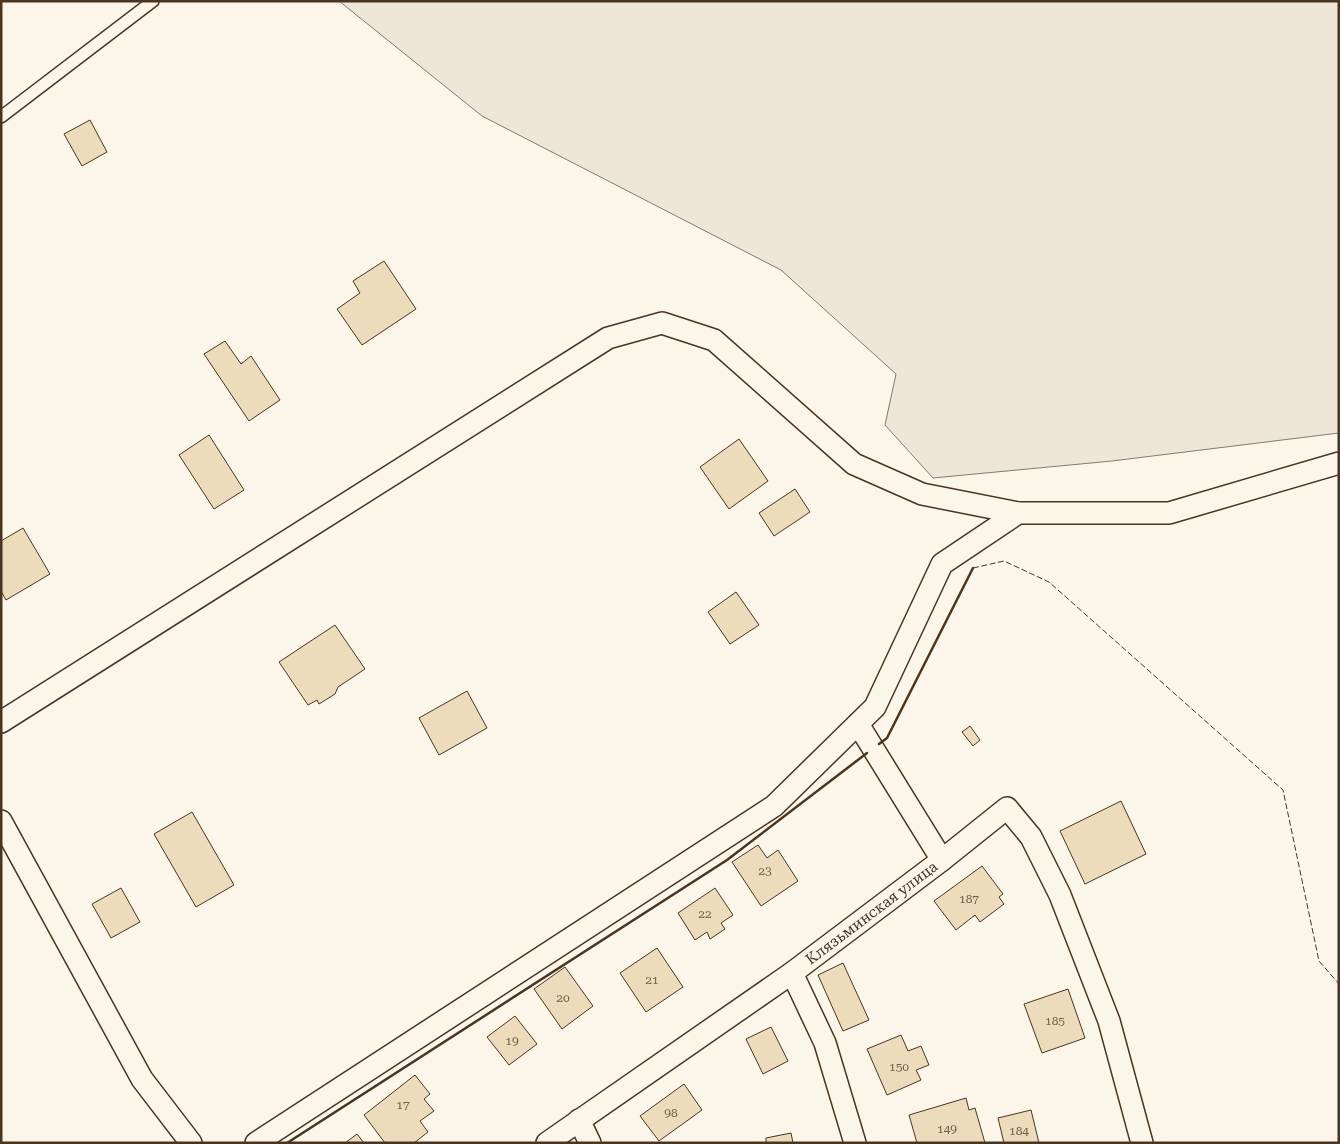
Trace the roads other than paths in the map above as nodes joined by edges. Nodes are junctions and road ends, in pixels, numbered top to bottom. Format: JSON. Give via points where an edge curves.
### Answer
{"nodes":[{"id":1,"x":153,"y":1,"type":"edge"},
{"id":2,"x":1,"y":117,"type":"edge"},
{"id":3,"x":1339,"y":463,"type":"edge"},
{"id":4,"x":1018,"y":513,"type":"junction"},
{"id":5,"x":1,"y":722,"type":"edge"},
{"id":6,"x":858,"y":724,"type":"junction"},
{"id":7,"x":1,"y":821,"type":"edge"},
{"id":8,"x":942,"y":860,"type":"junction"},
{"id":9,"x":792,"y":973,"type":"junction"},
{"id":10,"x":579,"y":1120,"type":"junction"},
{"id":11,"x":191,"y":1143,"type":"edge"},
{"id":12,"x":256,"y":1143,"type":"edge"},
{"id":13,"x":547,"y":1143,"type":"edge"},
{"id":14,"x":590,"y":1143,"type":"edge"},
{"id":15,"x":854,"y":1143,"type":"edge"},
{"id":16,"x":1142,"y":1143,"type":"edge"}],
"edges":[{"from":1,"to":2,"type":"lane"},
{"from":3,"to":4,"type":"street","via":[[1169,514]]},
{"from":4,"to":5,"type":"street","via":[[922,494],[854,464],[714,340],[662,324],[608,338]]},
{"from":4,"to":6,"type":"street","via":[[942,564],[875,707]]},
{"from":6,"to":8,"type":"street","name":"Клязьминская улица"},
{"from":6,"to":12,"type":"street","via":[[774,806]]},
{"from":7,"to":11,"type":"street","via":[[142,1079]]},
{"from":8,"to":9,"type":"street","name":"Клязьминская улица"},
{"from":8,"to":16,"type":"street","via":[[1007,808],[1031,837],[1060,895],[1109,1021]]},
{"from":9,"to":10,"type":"street","name":"Клязьминская улица"},
{"from":9,"to":15,"type":"street","name":"Клязьминская улица","via":[[825,1043]]},
{"from":10,"to":13,"type":"street","name":"Клязьминская улица"},
{"from":10,"to":14,"type":"street"}]}
